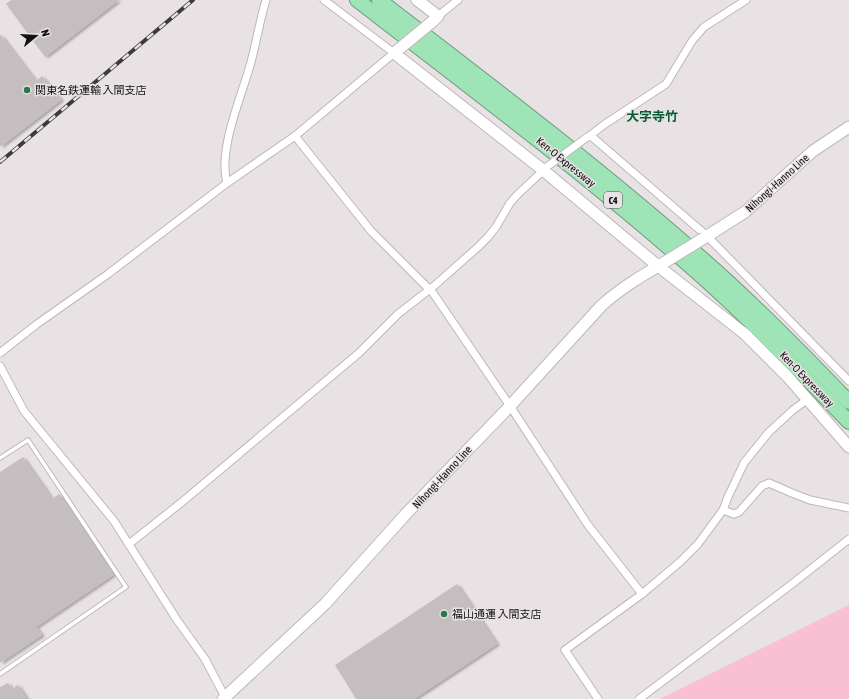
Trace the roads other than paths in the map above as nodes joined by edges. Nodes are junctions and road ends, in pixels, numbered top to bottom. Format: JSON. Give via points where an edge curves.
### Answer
{"nodes":[{"id":1,"x":266,"y":0,"type":"edge"},
{"id":2,"x":324,"y":0,"type":"edge"},
{"id":3,"x":357,"y":0,"type":"edge"},
{"id":4,"x":380,"y":0,"type":"edge"},
{"id":5,"x":417,"y":0,"type":"edge"},
{"id":6,"x":458,"y":0,"type":"edge"},
{"id":7,"x":746,"y":0,"type":"edge"},
{"id":8,"x":435,"y":18,"type":"junction"},
{"id":9,"x":396,"y":51,"type":"junction"},
{"id":10,"x":849,"y":126,"type":"edge"},
{"id":11,"x":295,"y":136,"type":"junction"},
{"id":12,"x":589,"y":137,"type":"junction"},
{"id":13,"x":546,"y":168,"type":"junction"},
{"id":14,"x":227,"y":182,"type":"junction"},
{"id":15,"x":706,"y":237,"type":"junction"},
{"id":16,"x":662,"y":264,"type":"junction"},
{"id":17,"x":428,"y":289,"type":"junction"},
{"id":18,"x":0,"y":353,"type":"edge"},
{"id":19,"x":0,"y":366,"type":"edge"},
{"id":20,"x":849,"y":381,"type":"edge"},
{"id":21,"x":808,"y":399,"type":"junction"},
{"id":22,"x":849,"y":402,"type":"edge"},
{"id":23,"x":510,"y":406,"type":"junction"},
{"id":24,"x":849,"y":422,"type":"edge"},
{"id":25,"x":849,"y":447,"type":"edge"},
{"id":26,"x":0,"y":458,"type":"edge"},
{"id":27,"x":849,"y":508,"type":"edge"},
{"id":28,"x":723,"y":510,"type":"junction"},
{"id":29,"x":849,"y":539,"type":"edge"},
{"id":30,"x":129,"y":544,"type":"junction"},
{"id":31,"x":642,"y":594,"type":"junction"},
{"id":32,"x":0,"y":674,"type":"edge"},
{"id":33,"x":224,"y":698,"type":"edge"},
{"id":34,"x":598,"y":699,"type":"edge"},
{"id":35,"x":639,"y":699,"type":"edge"}],
"edges":[{"from":1,"to":14,"type":"street","via":[[249,69],[232,120],[225,162]]},
{"from":2,"to":9,"type":"street"},
{"from":3,"to":24,"type":"highway","name":"Ken-O Expressway","number":"C4","via":[[610,198],[699,274],[785,355]]},
{"from":4,"to":22,"type":"highway","name":"Ken-O Expressway","number":"C4","via":[[620,188],[708,264],[795,346]]},
{"from":5,"to":8,"type":"main road"},
{"from":6,"to":8,"type":"street"},
{"from":7,"to":12,"type":"street","via":[[704,27],[692,41],[666,84]]},
{"from":8,"to":9,"type":"main road","bridge":true},
{"from":9,"to":11,"type":"street"},
{"from":9,"to":13,"type":"main road"},
{"from":10,"to":15,"type":"main road","name":"Nihongi-Hanno Line","via":[[813,151],[745,212]]},
{"from":11,"to":14,"type":"street"},
{"from":11,"to":17,"type":"street","via":[[371,231]]},
{"from":12,"to":13,"type":"street","bridge":true},
{"from":12,"to":15,"type":"street"},
{"from":13,"to":16,"type":"main road"},
{"from":13,"to":17,"type":"street","via":[[518,194],[488,238]]},
{"from":14,"to":18,"type":"street"},
{"from":15,"to":16,"type":"main road","name":"Nihongi-Hanno Line","bridge":true},
{"from":15,"to":20,"type":"street"},
{"from":16,"to":21,"type":"main road","via":[[746,334]]},
{"from":16,"to":23,"type":"main road","name":"Nihongi-Hanno Line","via":[[630,283],[602,305]]},
{"from":17,"to":23,"type":"street"},
{"from":17,"to":30,"type":"street","via":[[354,357]]},
{"from":19,"to":30,"type":"street","via":[[24,410],[87,486]]},
{"from":21,"to":25,"type":"main road"},
{"from":21,"to":28,"type":"street","via":[[769,432],[744,463]]},
{"from":23,"to":31,"type":"street","via":[[588,525]]},
{"from":23,"to":33,"type":"main road","name":"Nihongi-Hanno Line","via":[[428,490],[325,604]]},
{"from":26,"to":32,"type":"lane","via":[[28,440],[126,587]]},
{"from":27,"to":28,"type":"street","via":[[810,500],[769,483],[762,486],[739,512],[734,514]]},
{"from":28,"to":31,"type":"street","via":[[698,544]]},
{"from":29,"to":35,"type":"street"},
{"from":30,"to":33,"type":"street","via":[[205,659]]},
{"from":31,"to":34,"type":"street","via":[[565,650]]}]}
